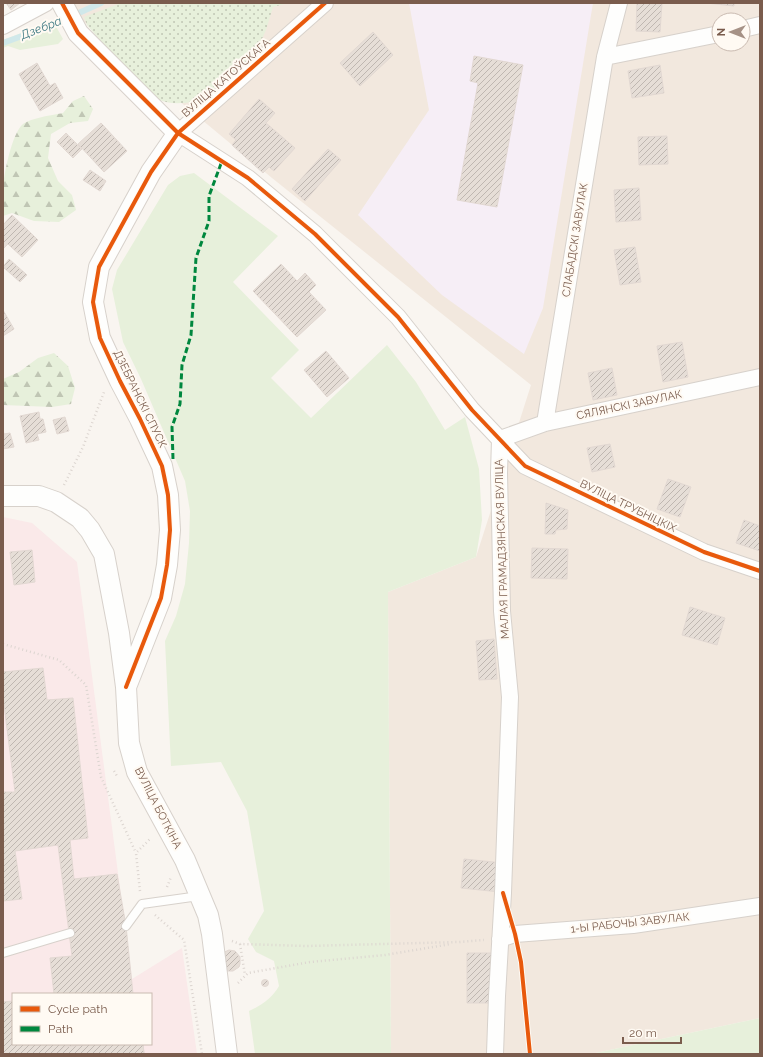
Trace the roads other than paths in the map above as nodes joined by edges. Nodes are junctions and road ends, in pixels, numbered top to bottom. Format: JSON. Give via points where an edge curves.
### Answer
{"nodes":[{"id":1,"x":325,"y":3,"type":"edge"},
{"id":2,"x":619,"y":3,"type":"edge"},
{"id":3,"x":57,"y":4,"type":"edge"},
{"id":4,"x":3,"y":26,"type":"edge"},
{"id":5,"x":711,"y":36,"type":"edge"},
{"id":6,"x":605,"y":57,"type":"junction"},
{"id":7,"x":178,"y":133,"type":"junction"},
{"id":8,"x":760,"y":377,"type":"edge"},
{"id":9,"x":545,"y":423,"type":"junction"},
{"id":10,"x":500,"y":439,"type":"junction"},
{"id":11,"x":3,"y":496,"type":"edge"},
{"id":12,"x":760,"y":571,"type":"edge"},
{"id":13,"x":126,"y":687,"type":"junction"},
{"id":14,"x":200,"y":896,"type":"junction"},
{"id":15,"x":760,"y":906,"type":"edge"},
{"id":16,"x":126,"y":926,"type":"dead end"},
{"id":17,"x":70,"y":933,"type":"dead end"},
{"id":18,"x":500,"y":939,"type":"junction"},
{"id":19,"x":3,"y":953,"type":"edge"},
{"id":20,"x":227,"y":1054,"type":"edge"},
{"id":21,"x":495,"y":1054,"type":"edge"}],
"edges":[{"from":1,"to":7,"type":"street","name":"ВУЛІЦА КАТОЎСКАГА"},
{"from":2,"to":6,"type":"street","name":"СЛАБАДСКІ ЗАВУЛАК"},
{"from":3,"to":4,"type":"street","name":"ВУЛІЦА КАТОЎСКАГА"},
{"from":3,"to":7,"type":"street","name":"ВУЛІЦА КАТОЎСКАГА","via":[[78,33]]},
{"from":5,"to":6,"type":"street"},
{"from":6,"to":9,"type":"street","name":"СЛАБАДСКІ ЗАВУЛАК"},
{"from":7,"to":10,"type":"street","via":[[248,178],[315,234],[398,317],[472,410]]},
{"from":7,"to":13,"type":"street","name":"ДЗЕБРАНСКІ СПУСК","via":[[151,172],[99,267],[93,302],[100,338],[162,466],[168,495],[170,530],[162,598]]},
{"from":8,"to":9,"type":"street","name":"СЯЛЯНСКІ ЗАВУЛАК"},
{"from":9,"to":10,"type":"street","name":"СЯЛЯНСКІ ЗАВУЛАК"},
{"from":10,"to":12,"type":"street","name":"ВУЛІЦА ТРУБНІЦКІХ","via":[[525,466],[704,552]]},
{"from":10,"to":18,"type":"street","name":"МАЛАЯ ГРАМАДЗЯНСКАЯ ВУЛІЦА","via":[[502,611],[510,697]]},
{"from":11,"to":13,"type":"street","name":"ВУЛІЦА БОТКІНА","via":[[39,496],[56,502],[80,518],[90,530],[104,554]]},
{"from":13,"to":14,"type":"street","name":"ВУЛІЦА БОТКІНА","via":[[129,743],[137,772],[185,860]]},
{"from":14,"to":16,"type":"lane","via":[[142,904]]},
{"from":14,"to":20,"type":"street","name":"ВУЛІЦА БОТКІНА","via":[[212,934]]},
{"from":15,"to":18,"type":"street","name":"1-Ы РАБОЧЫ ЗАВУЛАК","via":[[633,925],[515,934]]},
{"from":17,"to":19,"type":"lane"},
{"from":18,"to":21,"type":"street","name":"МАЛАЯ ГРАМАДЗЯНСКАЯ ВУЛІЦА"}]}
